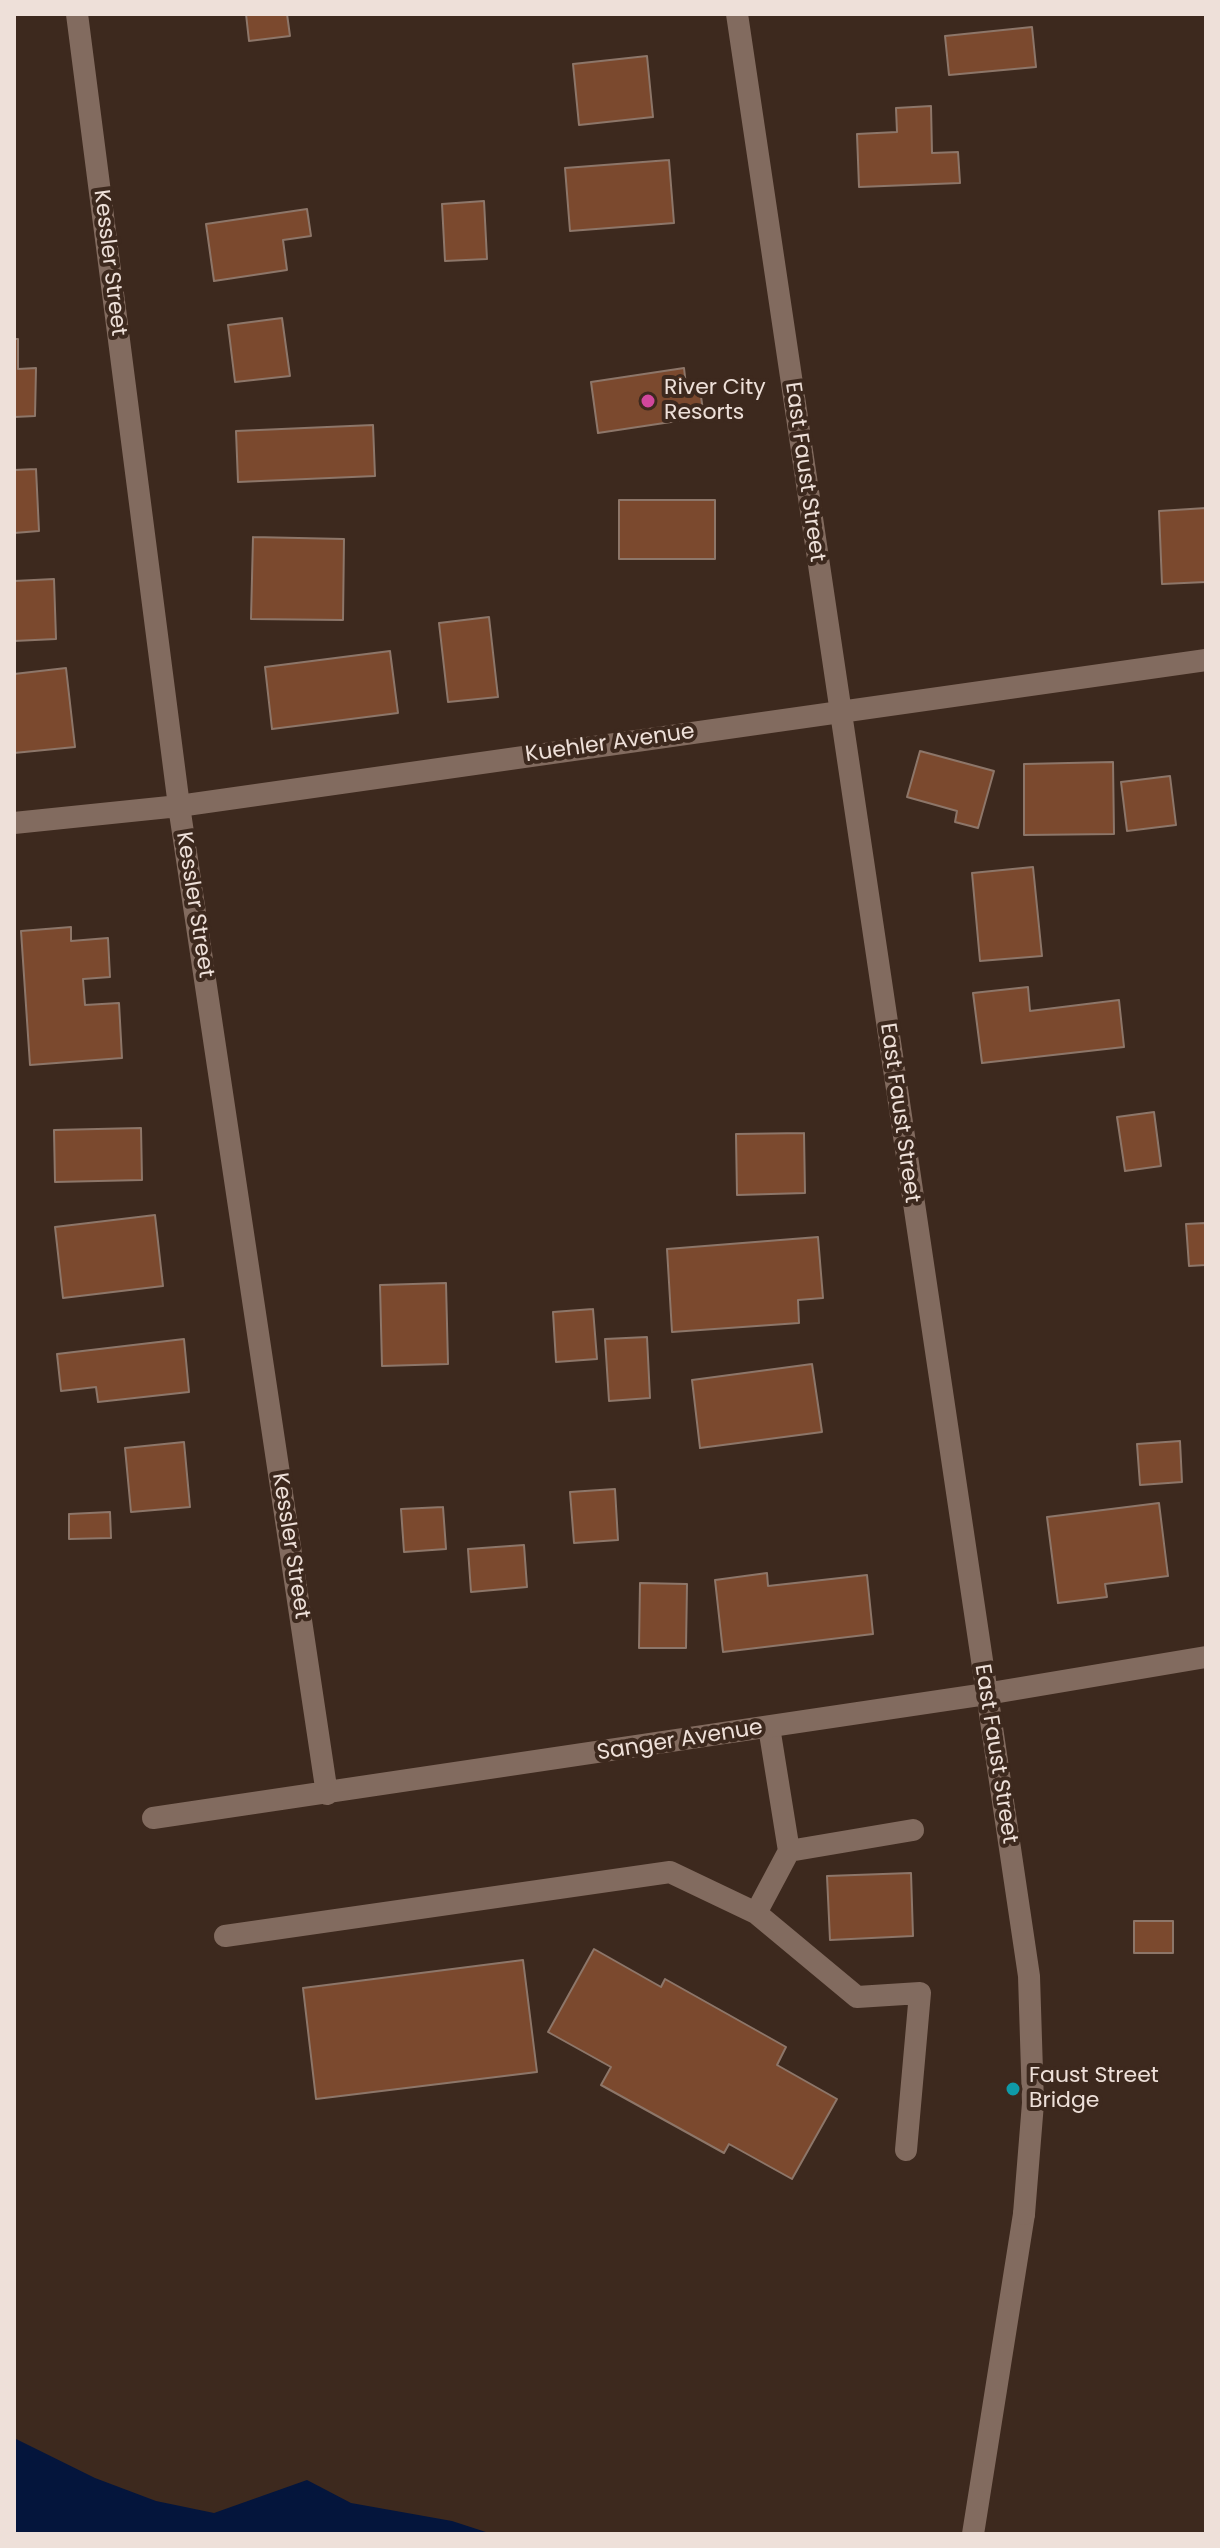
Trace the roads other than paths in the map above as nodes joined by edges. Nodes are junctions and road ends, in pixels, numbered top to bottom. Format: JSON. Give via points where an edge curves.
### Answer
{"nodes":[{"id":1,"x":77,"y":14,"type":"edge"},
{"id":2,"x":737,"y":14,"type":"edge"},
{"id":3,"x":1206,"y":660,"type":"edge"},
{"id":4,"x":840,"y":711,"type":"junction"},
{"id":5,"x":179,"y":806,"type":"junction"},
{"id":6,"x":14,"y":823,"type":"edge"},
{"id":7,"x":1206,"y":1657,"type":"edge"},
{"id":8,"x":986,"y":1694,"type":"junction"},
{"id":9,"x":769,"y":1727,"type":"junction"},
{"id":10,"x":327,"y":1794,"type":"junction"},
{"id":11,"x":153,"y":1818,"type":"dead end"},
{"id":12,"x":913,"y":1830,"type":"dead end"},
{"id":13,"x":789,"y":1851,"type":"junction"},
{"id":14,"x":756,"y":1913,"type":"junction"},
{"id":15,"x":225,"y":1936,"type":"dead end"},
{"id":16,"x":906,"y":2150,"type":"dead end"},
{"id":17,"x":973,"y":2534,"type":"edge"}],
"edges":[{"from":1,"to":5,"type":"street","name":"Kessler Street"},
{"from":2,"to":4,"type":"street","name":"East Faust Street"},
{"from":3,"to":4,"type":"street","name":"Kuehler Avenue"},
{"from":4,"to":5,"type":"street","name":"Kuehler Avenue"},
{"from":4,"to":8,"type":"street","name":"East Faust Street"},
{"from":5,"to":6,"type":"street","name":"Kuehler Avenue"},
{"from":5,"to":10,"type":"street","name":"Kessler Street"},
{"from":7,"to":8,"type":"street","name":"Sanger Avenue"},
{"from":8,"to":9,"type":"street","name":"Sanger Avenue"},
{"from":8,"to":17,"type":"street","name":"East Faust Street","via":[[1029,1976],[1033,2103],[1024,2214]]},
{"from":9,"to":10,"type":"street","name":"Sanger Avenue"},
{"from":9,"to":13,"type":"street"},
{"from":10,"to":11,"type":"street","name":"Sanger Avenue"},
{"from":12,"to":13,"type":"street"},
{"from":13,"to":14,"type":"street"},
{"from":14,"to":15,"type":"street","via":[[670,1872]]},
{"from":14,"to":16,"type":"street","via":[[857,1997],[920,1993]]}]}
